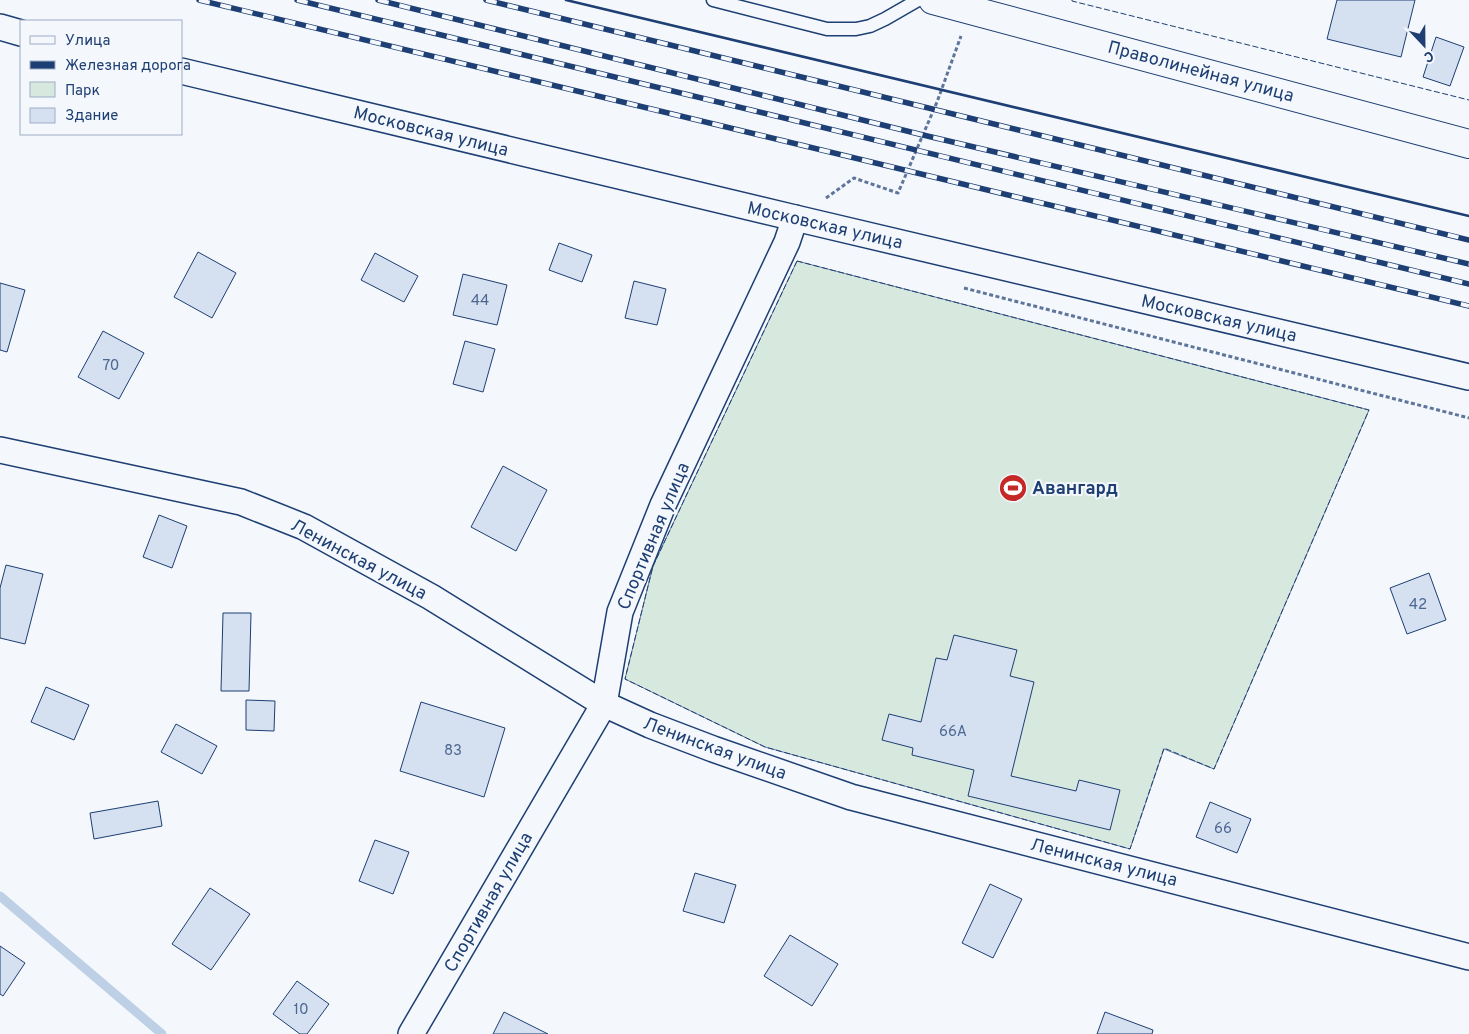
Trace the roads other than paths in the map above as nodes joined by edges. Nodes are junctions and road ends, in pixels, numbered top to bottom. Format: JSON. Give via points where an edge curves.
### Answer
{"nodes":[{"id":1,"x":713,"y":0,"type":"edge"},
{"id":2,"x":918,"y":0,"type":"edge"},
{"id":3,"x":933,"y":0,"type":"edge"},
{"id":4,"x":972,"y":5,"type":"edge"},
{"id":5,"x":0,"y":28,"type":"edge"},
{"id":6,"x":20,"y":32,"type":"edge"},
{"id":7,"x":182,"y":71,"type":"edge"},
{"id":8,"x":1469,"y":144,"type":"edge"},
{"id":9,"x":795,"y":218,"type":"junction"},
{"id":10,"x":1469,"y":377,"type":"edge"},
{"id":11,"x":0,"y":450,"type":"edge"},
{"id":12,"x":604,"y":704,"type":"junction"},
{"id":13,"x":1469,"y":957,"type":"edge"},
{"id":14,"x":411,"y":1034,"type":"edge"}],
"edges":[{"from":1,"to":2,"type":"lane","via":[[827,30],[870,26]]},
{"from":3,"to":4,"type":"main road","name":"Праволинейная улица"},
{"from":4,"to":8,"type":"main road","name":"Праволинейная улица"},
{"from":5,"to":6,"type":"street"},
{"from":7,"to":9,"type":"street","name":"Московская улица"},
{"from":9,"to":10,"type":"street","name":"Московская улица"},
{"from":9,"to":12,"type":"street","name":"Спортивная улица","via":[[787,242],[663,505],[620,612]]},
{"from":11,"to":12,"type":"street","name":"Ленинская улица","via":[[241,502],[304,527],[431,597]]},
{"from":12,"to":13,"type":"street","name":"Ленинская улица","via":[[714,750],[851,797]]},
{"from":12,"to":14,"type":"street","name":"Спортивная улица"}]}
